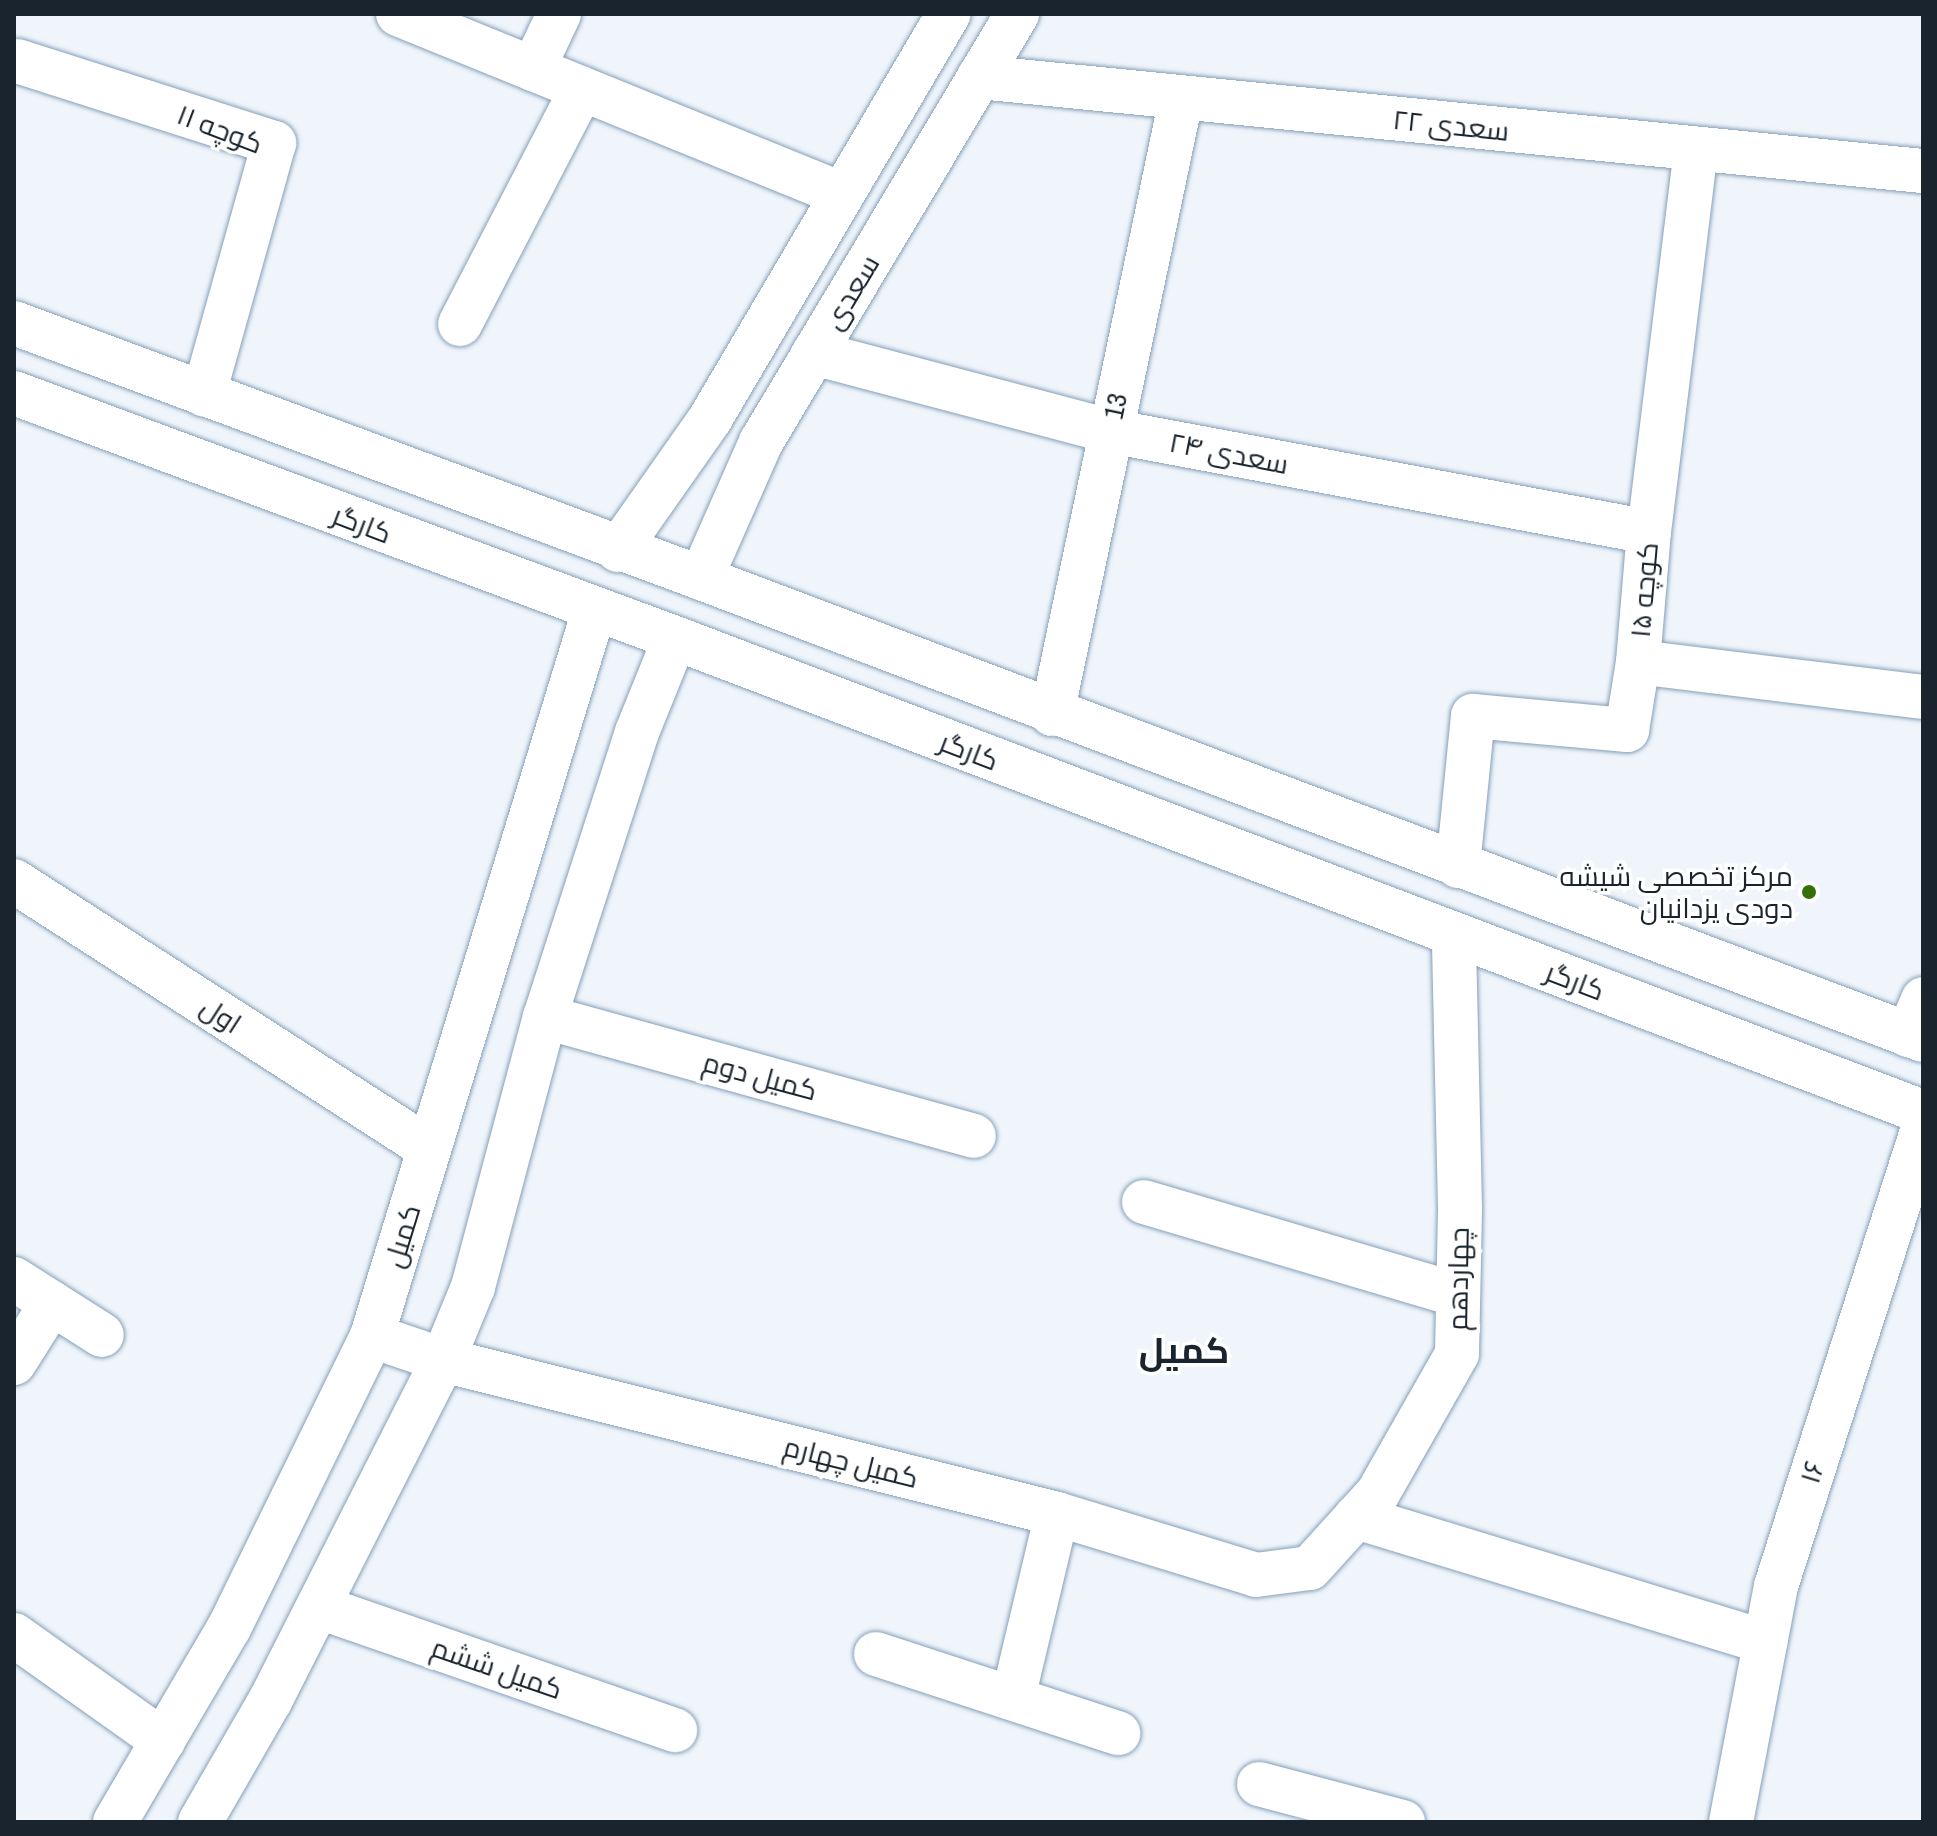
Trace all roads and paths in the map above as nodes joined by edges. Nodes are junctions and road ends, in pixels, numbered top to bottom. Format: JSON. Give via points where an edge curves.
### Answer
{"nodes":[{"id":1,"x":559,"y":14,"type":"edge"},
{"id":2,"x":949,"y":14,"type":"edge"},
{"id":3,"x":1017,"y":14,"type":"edge"},
{"id":4,"x":417,"y":18,"type":"edge"},
{"id":5,"x":17,"y":61,"type":"dead end"},
{"id":6,"x":533,"y":69,"type":"junction"},
{"id":7,"x":979,"y":77,"type":"junction"},
{"id":8,"x":582,"y":89,"type":"junction"},
{"id":9,"x":1181,"y":99,"type":"junction"},
{"id":10,"x":1696,"y":149,"type":"junction"},
{"id":11,"x":1923,"y":171,"type":"edge"},
{"id":12,"x":841,"y":194,"type":"junction"},
{"id":13,"x":14,"y":323,"type":"edge"},
{"id":14,"x":460,"y":324,"type":"dead end"},
{"id":15,"x":814,"y":353,"type":"junction"},
{"id":16,"x":14,"y":393,"type":"edge"},
{"id":17,"x":204,"y":394,"type":"junction"},
{"id":18,"x":710,"y":419,"type":"junction"},
{"id":19,"x":1110,"y":431,"type":"junction"},
{"id":20,"x":761,"y":442,"type":"junction"},
{"id":21,"x":1649,"y":532,"type":"junction"},
{"id":22,"x":618,"y":550,"type":"junction"},
{"id":23,"x":701,"y":578,"type":"junction"},
{"id":24,"x":594,"y":611,"type":"junction"},
{"id":25,"x":675,"y":638,"type":"junction"},
{"id":26,"x":1638,"y":662,"type":"junction"},
{"id":27,"x":1923,"y":697,"type":"edge"},
{"id":28,"x":1052,"y":714,"type":"junction"},
{"id":29,"x":1458,"y":866,"type":"junction"},
{"id":30,"x":14,"y":881,"type":"edge"},
{"id":31,"x":1454,"y":936,"type":"junction"},
{"id":32,"x":545,"y":1017,"type":"junction"},
{"id":33,"x":1918,"y":1025,"type":"edge"},
{"id":34,"x":1923,"y":1112,"type":"edge"},
{"id":35,"x":1923,"y":1129,"type":"edge"},
{"id":36,"x":974,"y":1136,"type":"dead end"},
{"id":37,"x":429,"y":1148,"type":"junction"},
{"id":38,"x":1144,"y":1202,"type":"dead end"},
{"id":39,"x":14,"y":1279,"type":"edge"},
{"id":40,"x":1458,"y":1295,"type":"junction"},
{"id":41,"x":52,"y":1303,"type":"junction"},
{"id":42,"x":102,"y":1335,"type":"dead end"},
{"id":43,"x":372,"y":1336,"type":"junction"},
{"id":44,"x":443,"y":1360,"type":"junction"},
{"id":45,"x":14,"y":1363,"type":"edge"},
{"id":46,"x":1057,"y":1514,"type":"junction"},
{"id":47,"x":1356,"y":1517,"type":"junction"},
{"id":48,"x":1256,"y":1575,"type":"joint"},
{"id":49,"x":319,"y":1607,"type":"junction"},
{"id":50,"x":14,"y":1635,"type":"edge"},
{"id":51,"x":1765,"y":1642,"type":"junction"},
{"id":52,"x":876,"y":1654,"type":"dead end"},
{"id":53,"x":1013,"y":1698,"type":"junction"},
{"id":54,"x":675,"y":1730,"type":"dead end"},
{"id":55,"x":1118,"y":1733,"type":"dead end"},
{"id":56,"x":163,"y":1741,"type":"junction"},
{"id":57,"x":1259,"y":1784,"type":"dead end"},
{"id":58,"x":115,"y":1822,"type":"edge"},
{"id":59,"x":200,"y":1822,"type":"edge"},
{"id":60,"x":1403,"y":1822,"type":"edge"},
{"id":61,"x":1731,"y":1822,"type":"edge"}],
"edges":[{"from":1,"to":6,"type":"street"},
{"from":2,"to":12,"type":"street","name":"سعدی"},
{"from":3,"to":7,"type":"street","name":"سعدی"},
{"from":4,"to":6,"type":"street"},
{"from":5,"to":17,"type":"street","name":"کوچه ۱۱","via":[[274,143]]},
{"from":6,"to":8,"type":"street"},
{"from":7,"to":9,"type":"street","name":"سعدی ۲۲"},
{"from":7,"to":15,"type":"street","name":"سعدی"},
{"from":8,"to":12,"type":"street"},
{"from":8,"to":14,"type":"street"},
{"from":9,"to":10,"type":"street","name":"سعدی ۲۲"},
{"from":9,"to":19,"type":"street","name":"13"},
{"from":10,"to":11,"type":"street","name":"سعدی ۲۲"},
{"from":10,"to":21,"type":"street","name":"کوچه ۱۵"},
{"from":12,"to":18,"type":"street","name":"سعدی"},
{"from":13,"to":17,"type":"street"},
{"from":15,"to":19,"type":"street","name":"سعدی ۲۴"},
{"from":15,"to":20,"type":"street","name":"سعدی"},
{"from":16,"to":24,"type":"street","name":"کارگر"},
{"from":17,"to":22,"type":"street"},
{"from":18,"to":20,"type":"street","via":[[713,442],[726,451],[743,451]]},
{"from":18,"to":22,"type":"street","name":"سعدی"},
{"from":19,"to":21,"type":"street","name":"سعدی ۲۴"},
{"from":19,"to":28,"type":"street","name":"13"},
{"from":20,"to":23,"type":"street","name":"سعدی"},
{"from":21,"to":26,"type":"street","name":"کوچه ۱۵"},
{"from":22,"to":23,"type":"street"},
{"from":22,"to":24,"type":"street","name":"سعدی"},
{"from":23,"to":25,"type":"street","name":"سعدی"},
{"from":23,"to":28,"type":"street"},
{"from":24,"to":25,"type":"street","name":"کارگر"},
{"from":24,"to":37,"type":"street","name":"کمیل"},
{"from":25,"to":31,"type":"street","name":"کارگر"},
{"from":25,"to":32,"type":"street","via":[[637,732]]},
{"from":26,"to":27,"type":"street"},
{"from":26,"to":29,"type":"street","name":"کوچه ۱۵","via":[[1627,730],[1473,716]]},
{"from":28,"to":29,"type":"street"},
{"from":29,"to":33,"type":"street"},
{"from":30,"to":37,"type":"street","name":"اول"},
{"from":31,"to":34,"type":"street","name":"کارگر"},
{"from":31,"to":40,"type":"street","name":"چهاردهم"},
{"from":32,"to":36,"type":"street","name":"کمیل دوم"},
{"from":32,"to":44,"type":"street","via":[[473,1287]]},
{"from":35,"to":51,"type":"street","name":"۱۶","via":[[1781,1571]]},
{"from":37,"to":43,"type":"street","name":"کمیل"},
{"from":38,"to":40,"type":"street"},
{"from":39,"to":41,"type":"street"},
{"from":40,"to":47,"type":"street","name":"چهاردهم","via":[[1457,1354],[1378,1493]]},
{"from":41,"to":42,"type":"street"},
{"from":41,"to":45,"type":"street"},
{"from":43,"to":44,"type":"street","name":"کمیل چهارم"},
{"from":43,"to":56,"type":"street","name":"کمیل","via":[[229,1628]]},
{"from":44,"to":46,"type":"street","name":"کمیل چهارم"},
{"from":44,"to":49,"type":"street"},
{"from":46,"to":48,"type":"street","name":"کمیل چهارم"},
{"from":46,"to":53,"type":"street"},
{"from":47,"to":48,"type":"street","name":"چهاردهم","via":[[1310,1568]]},
{"from":47,"to":51,"type":"street"},
{"from":49,"to":54,"type":"street","name":"کمیل ششم"},
{"from":49,"to":59,"type":"street"},
{"from":50,"to":56,"type":"street"},
{"from":51,"to":61,"type":"street","name":"۱۶"},
{"from":52,"to":53,"type":"street"},
{"from":53,"to":55,"type":"street"},
{"from":56,"to":58,"type":"street","name":"کمیل"},
{"from":57,"to":60,"type":"street"}]}
